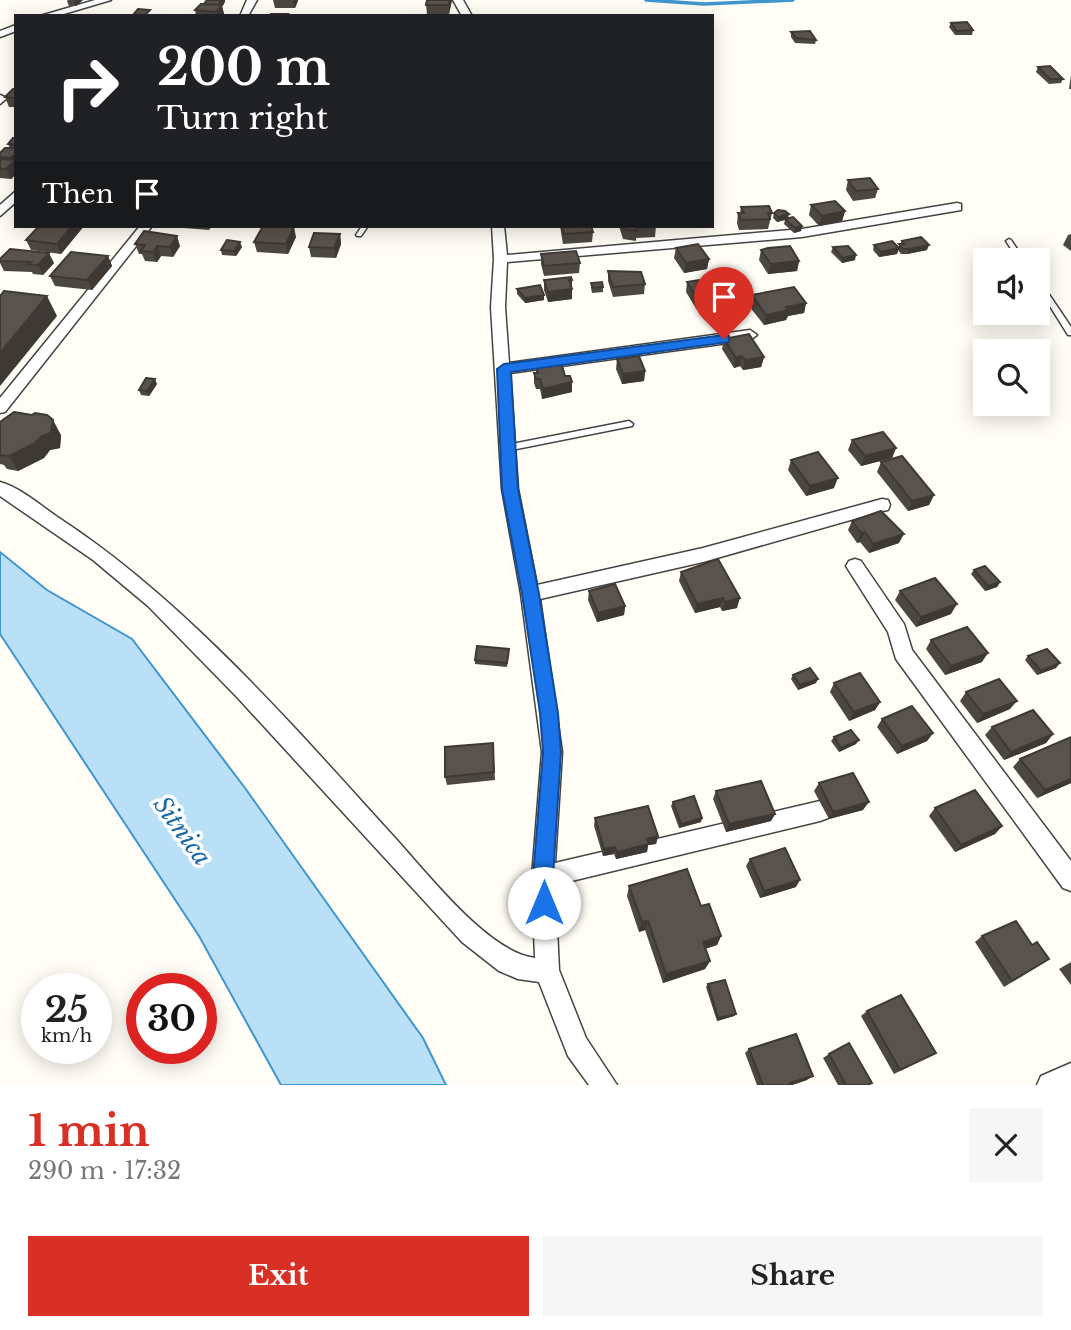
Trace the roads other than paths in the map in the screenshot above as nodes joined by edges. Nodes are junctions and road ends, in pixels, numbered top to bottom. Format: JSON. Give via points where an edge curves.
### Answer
{"nodes":[{"id":1,"x":106,"y":0,"type":"edge"},
{"id":2,"x":53,"y":14,"type":"edge"},
{"id":3,"x":14,"y":197,"type":"edge"},
{"id":4,"x":957,"y":207,"type":"dead end"},
{"id":5,"x":0,"y":212,"type":"edge"},
{"id":6,"x":144,"y":228,"type":"edge"},
{"id":7,"x":364,"y":228,"type":"edge"},
{"id":8,"x":498,"y":228,"type":"edge"},
{"id":9,"x":359,"y":235,"type":"dead end"},
{"id":10,"x":1009,"y":241,"type":"dead end"},
{"id":11,"x":1014,"y":248,"type":"edge"},
{"id":12,"x":501,"y":259,"type":"junction"},
{"id":13,"x":1050,"y":301,"type":"edge"},
{"id":14,"x":1071,"y":333,"type":"edge"},
{"id":15,"x":750,"y":335,"type":"edge"},
{"id":16,"x":504,"y":369,"type":"junction"},
{"id":17,"x":0,"y":408,"type":"edge"},
{"id":18,"x":629,"y":424,"type":"dead end"},
{"id":19,"x":507,"y":448,"type":"junction"},
{"id":20,"x":0,"y":488,"type":"edge"},
{"id":21,"x":882,"y":505,"type":"dead end"},
{"id":22,"x":855,"y":566,"type":"dead end"},
{"id":23,"x":530,"y":594,"type":"junction"},
{"id":24,"x":820,"y":811,"type":"dead end"},
{"id":25,"x":543,"y":877,"type":"junction"},
{"id":26,"x":1071,"y":880,"type":"edge"},
{"id":27,"x":547,"y":970,"type":"junction"},
{"id":28,"x":1071,"y":1076,"type":"edge"},
{"id":29,"x":604,"y":1085,"type":"edge"},
{"id":30,"x":1050,"y":1085,"type":"edge"}],
"edges":[{"from":1,"to":2,"type":"street"},
{"from":3,"to":5,"type":"street"},
{"from":4,"to":12,"type":"street","via":[[802,233]]},
{"from":6,"to":17,"type":"street"},
{"from":7,"to":9,"type":"lane"},
{"from":8,"to":12,"type":"street"},
{"from":10,"to":11,"type":"lane"},
{"from":12,"to":16,"type":"street","via":[[498,307]]},
{"from":13,"to":14,"type":"lane"},
{"from":15,"to":16,"type":"street"},
{"from":16,"to":19,"type":"street"},
{"from":18,"to":19,"type":"lane"},
{"from":19,"to":23,"type":"street"},
{"from":20,"to":27,"type":"street","via":[[63,529],[152,598],[487,947],[514,965]]},
{"from":21,"to":23,"type":"street","via":[[703,555]]},
{"from":22,"to":26,"type":"street","via":[[897,630],[903,653]]},
{"from":23,"to":25,"type":"street","via":[[552,752]]},
{"from":24,"to":25,"type":"street"},
{"from":25,"to":27,"type":"street"},
{"from":27,"to":29,"type":"street","via":[[577,1047]]},
{"from":28,"to":30,"type":"street"}]}
